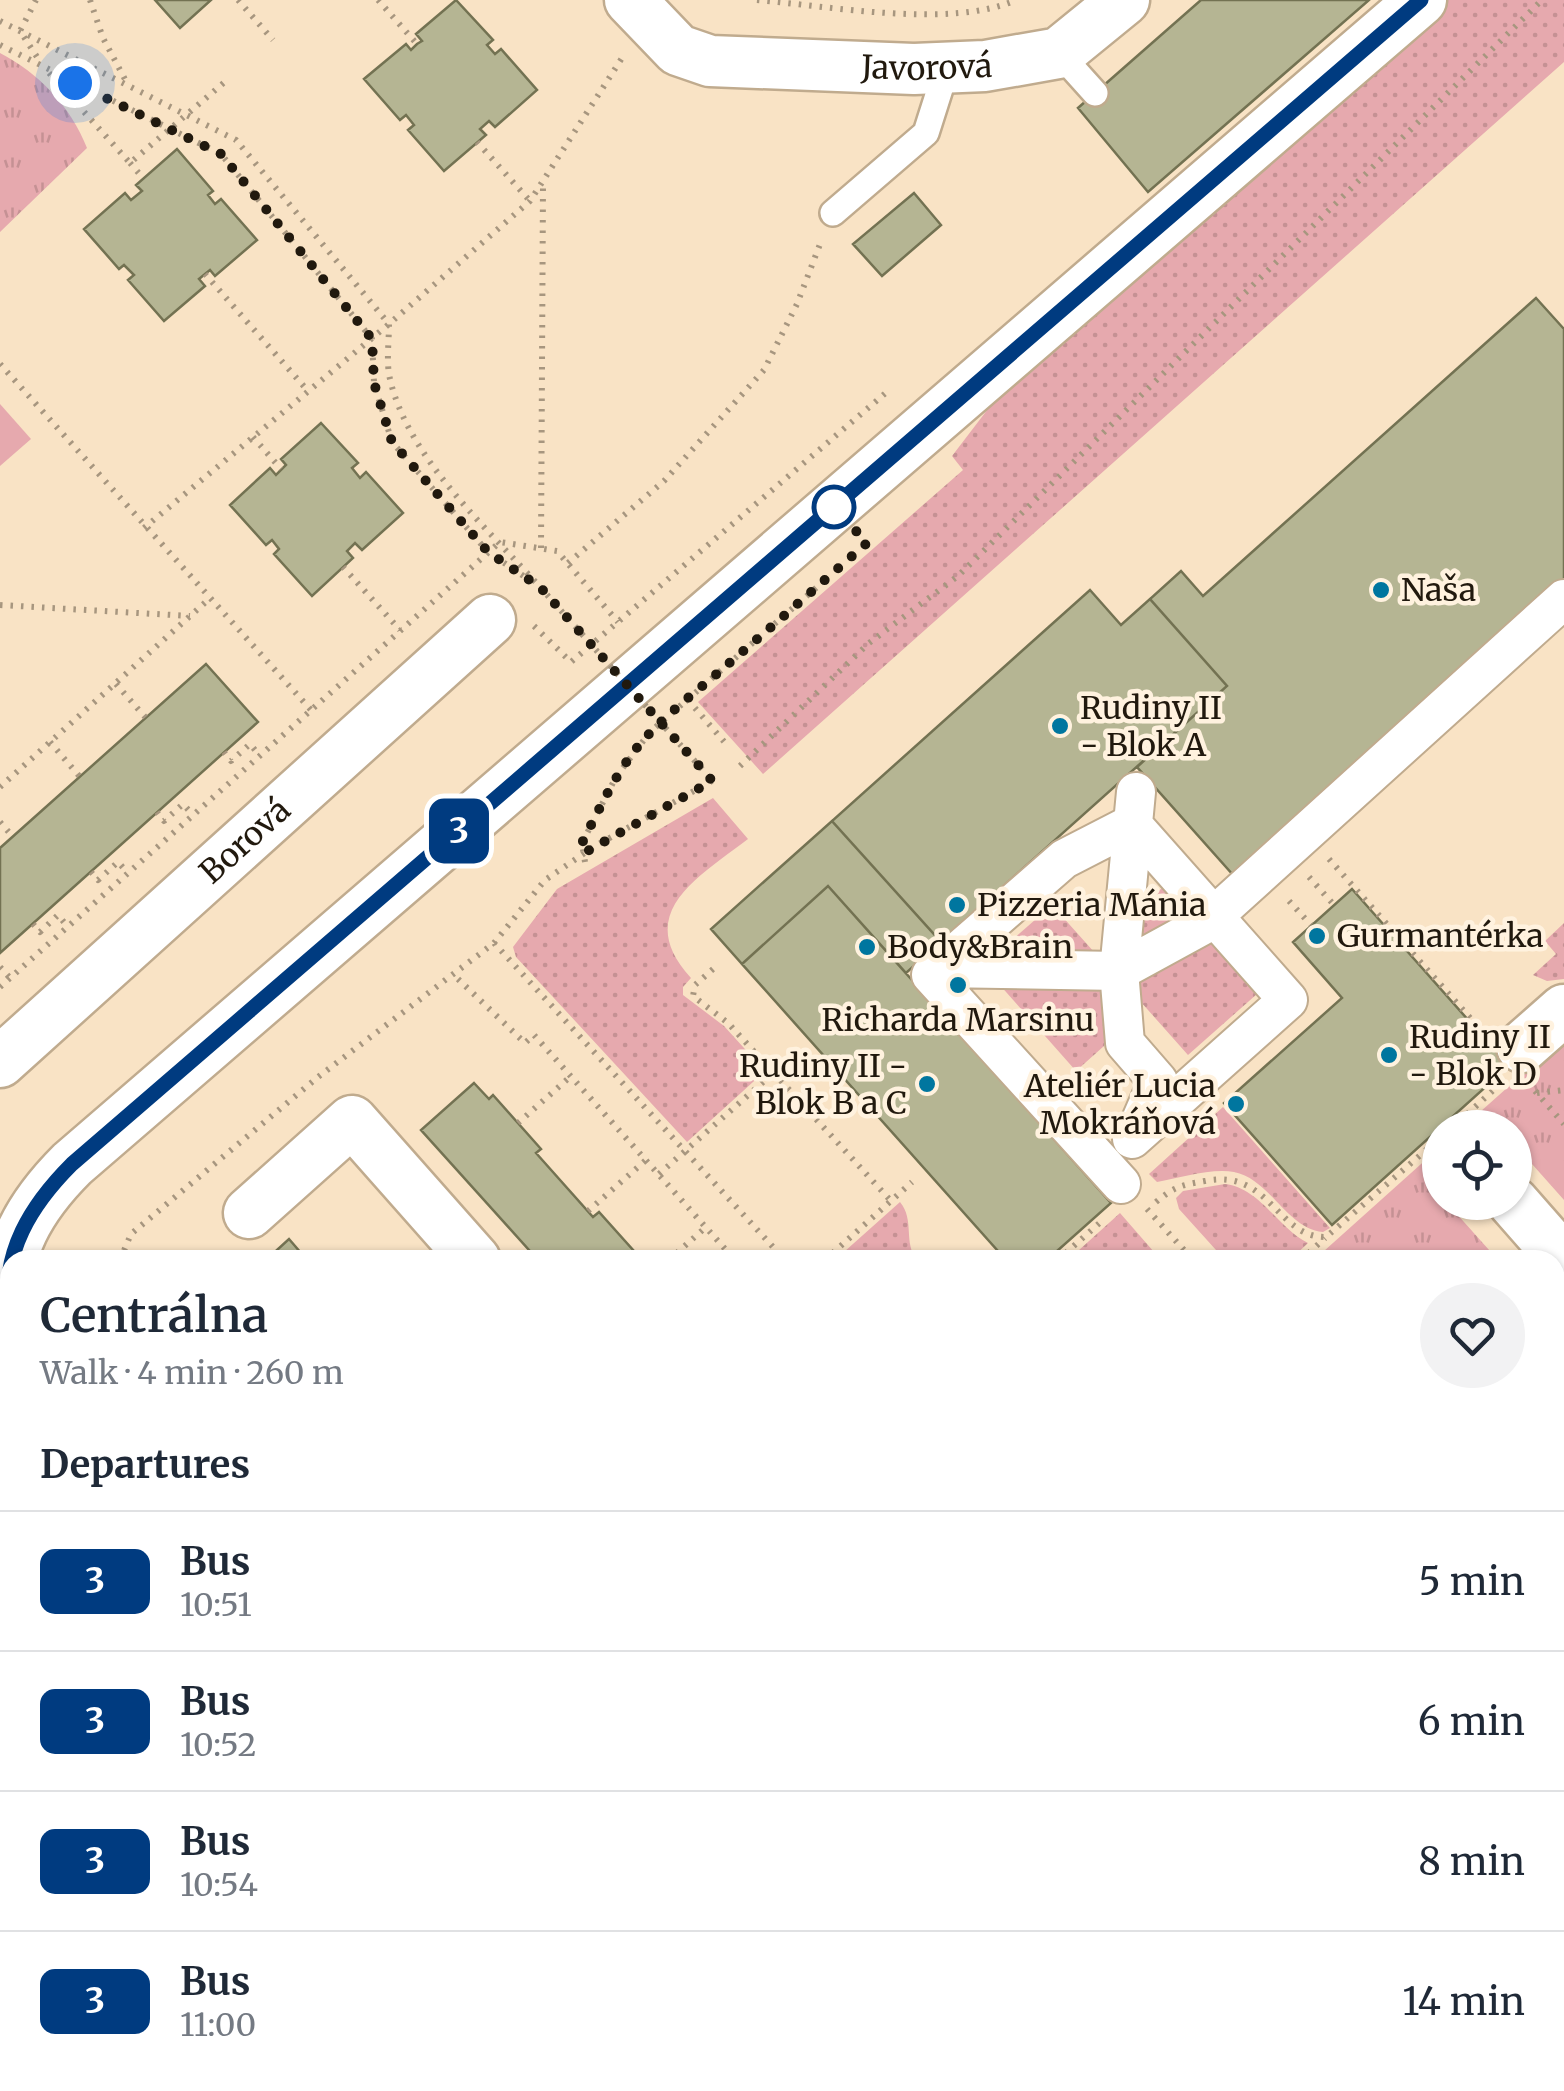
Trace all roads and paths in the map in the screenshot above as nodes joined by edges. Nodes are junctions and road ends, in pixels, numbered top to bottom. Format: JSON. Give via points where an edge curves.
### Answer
{"nodes":[{"id":1,"x":36,"y":0,"type":"edge"},
{"id":2,"x":90,"y":0,"type":"edge"},
{"id":3,"x":238,"y":0,"type":"edge"},
{"id":4,"x":378,"y":0,"type":"edge"},
{"id":5,"x":630,"y":0,"type":"edge"},
{"id":6,"x":758,"y":0,"type":"edge"},
{"id":7,"x":897,"y":0,"type":"edge"},
{"id":8,"x":962,"y":0,"type":"edge"},
{"id":9,"x":1016,"y":0,"type":"edge"},
{"id":10,"x":1124,"y":0,"type":"edge"},
{"id":11,"x":1420,"y":0,"type":"edge"},
{"id":12,"x":1542,"y":0,"type":"edge"},
{"id":13,"x":828,"y":3,"type":"edge"},
{"id":14,"x":898,"y":12,"type":"junction"},
{"id":15,"x":963,"y":13,"type":"junction"},
{"id":16,"x":0,"y":21,"type":"edge"},
{"id":17,"x":20,"y":31,"type":"junction"},
{"id":18,"x":274,"y":40,"type":"dead end"},
{"id":19,"x":417,"y":44,"type":"dead end"},
{"id":20,"x":0,"y":45,"type":"edge"},
{"id":21,"x":626,"y":52,"type":"dead end"},
{"id":22,"x":1058,"y":53,"type":"junction"},
{"id":23,"x":44,"y":67,"type":"junction"},
{"id":24,"x":946,"y":70,"type":"junction"},
{"id":25,"x":227,"y":80,"type":"dead end"},
{"id":26,"x":129,"y":86,"type":"junction"},
{"id":27,"x":1094,"y":93,"type":"dead end"},
{"id":28,"x":186,"y":115,"type":"junction"},
{"id":29,"x":170,"y":130,"type":"junction"},
{"id":30,"x":477,"y":142,"type":"dead end"},
{"id":31,"x":130,"y":163,"type":"junction"},
{"id":32,"x":143,"y":178,"type":"dead end"},
{"id":33,"x":542,"y":181,"type":"junction"},
{"id":34,"x":530,"y":202,"type":"junction"},
{"id":35,"x":833,"y":213,"type":"joint"},
{"id":36,"x":205,"y":274,"type":"dead end"},
{"id":37,"x":389,"y":324,"type":"junction"},
{"id":38,"x":372,"y":339,"type":"junction"},
{"id":39,"x":0,"y":364,"type":"edge"},
{"id":40,"x":308,"y":391,"type":"junction"},
{"id":41,"x":888,"y":391,"type":"dead end"},
{"id":42,"x":253,"y":438,"type":"junction"},
{"id":43,"x":281,"y":469,"type":"dead end"},
{"id":44,"x":144,"y":528,"type":"junction"},
{"id":45,"x":541,"y":548,"type":"dead end"},
{"id":46,"x":568,"y":563,"type":"dead end"},
{"id":47,"x":472,"y":566,"type":"dead end"},
{"id":48,"x":343,"y":567,"type":"dead end"},
{"id":49,"x":837,"y":569,"type":"dead end"},
{"id":50,"x":580,"y":577,"type":"dead end"},
{"id":51,"x":540,"y":587,"type":"junction"},
{"id":52,"x":210,"y":600,"type":"junction"},
{"id":53,"x":1564,"y":600,"type":"edge"},
{"id":54,"x":0,"y":605,"type":"edge"},
{"id":55,"x":502,"y":607,"type":"junction"},
{"id":56,"x":192,"y":616,"type":"junction"},
{"id":57,"x":618,"y":622,"type":"junction"},
{"id":58,"x":400,"y":630,"type":"dead end"},
{"id":59,"x":116,"y":684,"type":"junction"},
{"id":60,"x":688,"y":700,"type":"junction"},
{"id":61,"x":311,"y":710,"type":"dead end"},
{"id":62,"x":146,"y":718,"type":"dead end"},
{"id":63,"x":50,"y":742,"type":"junction"},
{"id":64,"x":726,"y":744,"type":"dead end"},
{"id":65,"x":224,"y":752,"type":"dead end"},
{"id":66,"x":260,"y":756,"type":"dead end"},
{"id":67,"x":740,"y":766,"type":"dead end"},
{"id":68,"x":80,"y":777,"type":"dead end"},
{"id":69,"x":0,"y":786,"type":"edge"},
{"id":70,"x":1134,"y":808,"type":"junction"},
{"id":71,"x":157,"y":812,"type":"dead end"},
{"id":72,"x":193,"y":816,"type":"dead end"},
{"id":73,"x":0,"y":822,"type":"edge"},
{"id":74,"x":1305,"y":832,"type":"junction"},
{"id":75,"x":13,"y":837,"type":"dead end"},
{"id":76,"x":584,"y":858,"type":"junction"},
{"id":77,"x":91,"y":872,"type":"dead end"},
{"id":78,"x":128,"y":874,"type":"dead end"},
{"id":79,"x":1213,"y":915,"type":"junction"},
{"id":80,"x":33,"y":924,"type":"dead end"},
{"id":81,"x":68,"y":927,"type":"dead end"},
{"id":82,"x":494,"y":944,"type":"junction"},
{"id":83,"x":0,"y":967,"type":"edge"},
{"id":84,"x":939,"y":968,"type":"junction"},
{"id":85,"x":713,"y":969,"type":"dead end"},
{"id":86,"x":1119,"y":971,"type":"junction"},
{"id":87,"x":10,"y":978,"type":"dead end"},
{"id":88,"x":458,"y":980,"type":"dead end"},
{"id":89,"x":1564,"y":1010,"type":"edge"},
{"id":90,"x":797,"y":1052,"type":"dead end"},
{"id":91,"x":0,"y":1062,"type":"edge"},
{"id":92,"x":1525,"y":1070,"type":"junction"},
{"id":93,"x":774,"y":1073,"type":"junction"},
{"id":94,"x":571,"y":1076,"type":"junction"},
{"id":95,"x":1564,"y":1090,"type":"edge"},
{"id":96,"x":1475,"y":1110,"type":"edge"},
{"id":97,"x":518,"y":1123,"type":"dead end"},
{"id":98,"x":1564,"y":1124,"type":"edge"},
{"id":99,"x":1132,"y":1139,"type":"junction"},
{"id":100,"x":684,"y":1151,"type":"junction"},
{"id":101,"x":1422,"y":1154,"type":"edge"},
{"id":102,"x":646,"y":1160,"type":"junction"},
{"id":103,"x":659,"y":1174,"type":"junction"},
{"id":104,"x":912,"y":1182,"type":"dead end"},
{"id":105,"x":1134,"y":1196,"type":"junction"},
{"id":106,"x":890,"y":1201,"type":"junction"},
{"id":107,"x":588,"y":1211,"type":"dead end"},
{"id":108,"x":248,"y":1213,"type":"dead end"},
{"id":109,"x":1529,"y":1220,"type":"edge"},
{"id":110,"x":706,"y":1227,"type":"junction"},
{"id":111,"x":1326,"y":1237,"type":"junction"},
{"id":112,"x":10,"y":1250,"type":"edge"},
{"id":113,"x":124,"y":1250,"type":"edge"},
{"id":114,"x":467,"y":1250,"type":"edge"},
{"id":115,"x":680,"y":1250,"type":"edge"},
{"id":116,"x":727,"y":1250,"type":"edge"},
{"id":117,"x":775,"y":1250,"type":"edge"},
{"id":118,"x":835,"y":1250,"type":"edge"},
{"id":119,"x":1069,"y":1250,"type":"edge"},
{"id":120,"x":1184,"y":1250,"type":"edge"},
{"id":121,"x":1312,"y":1250,"type":"edge"},
{"id":122,"x":1555,"y":1250,"type":"edge"}],
"edges":[{"from":1,"to":17,"type":"path"},
{"from":2,"to":26,"type":"path"},
{"from":3,"to":18,"type":"path"},
{"from":4,"to":19,"type":"path"},
{"from":5,"to":24,"type":"street","name":"Javorová","via":[[678,50],[710,61]]},
{"from":6,"to":13,"type":"path"},
{"from":7,"to":14,"type":"path"},
{"from":8,"to":15,"type":"path"},
{"from":9,"to":15,"type":"path"},
{"from":10,"to":22,"type":"street"},
{"from":11,"to":112,"type":"street","via":[[72,1164],[35,1201]]},
{"from":12,"to":67,"type":"path","via":[[958,576],[869,643]]},
{"from":13,"to":14,"type":"path"},
{"from":14,"to":15,"type":"path"},
{"from":16,"to":17,"type":"path"},
{"from":17,"to":23,"type":"path"},
{"from":17,"to":26,"type":"path"},
{"from":20,"to":23,"type":"path"},
{"from":21,"to":33,"type":"path"},
{"from":22,"to":24,"type":"street","name":"Javorová"},
{"from":22,"to":27,"type":"lane"},
{"from":23,"to":29,"type":"path"},
{"from":23,"to":31,"type":"path"},
{"from":24,"to":35,"type":"lane","via":[[926,133]]},
{"from":25,"to":28,"type":"path"},
{"from":26,"to":28,"type":"path"},
{"from":28,"to":29,"type":"path"},
{"from":28,"to":37,"type":"path","via":[[236,140]]},
{"from":29,"to":31,"type":"path"},
{"from":29,"to":38,"type":"path","via":[[221,154]]},
{"from":30,"to":34,"type":"path"},
{"from":31,"to":32,"type":"path"},
{"from":33,"to":34,"type":"path"},
{"from":33,"to":45,"type":"path"},
{"from":34,"to":37,"type":"path"},
{"from":35,"to":46,"type":"path","via":[[764,370],[664,482]]},
{"from":36,"to":40,"type":"path"},
{"from":37,"to":38,"type":"path"},
{"from":37,"to":51,"type":"path","via":[[389,377],[409,431]]},
{"from":38,"to":40,"type":"path"},
{"from":38,"to":51,"type":"path","via":[[374,383],[392,442],[488,552]]},
{"from":39,"to":44,"type":"path"},
{"from":40,"to":42,"type":"path"},
{"from":41,"to":57,"type":"path"},
{"from":42,"to":43,"type":"path"},
{"from":42,"to":44,"type":"path"},
{"from":44,"to":52,"type":"path"},
{"from":47,"to":55,"type":"path"},
{"from":48,"to":58,"type":"path"},
{"from":49,"to":60,"type":"path"},
{"from":50,"to":57,"type":"path"},
{"from":51,"to":76,"type":"path","bridge":true,"via":[[713,781]]},
{"from":52,"to":56,"type":"path"},
{"from":52,"to":61,"type":"path"},
{"from":53,"to":74,"type":"street"},
{"from":54,"to":56,"type":"path"},
{"from":55,"to":57,"type":"path","via":[[571,662]]},
{"from":55,"to":91,"type":"street","name":"Borová"},
{"from":56,"to":59,"type":"path"},
{"from":59,"to":62,"type":"path"},
{"from":59,"to":63,"type":"path"},
{"from":60,"to":64,"type":"path"},
{"from":60,"to":76,"type":"path","via":[[650,732],[616,777],[582,843]]},
{"from":63,"to":68,"type":"path"},
{"from":63,"to":69,"type":"path"},
{"from":65,"to":66,"type":"path","via":[[231,760],[250,744]]},
{"from":70,"to":79,"type":"street"},
{"from":70,"to":84,"type":"street"},
{"from":70,"to":86,"type":"street"},
{"from":71,"to":72,"type":"path","via":[[164,820],[183,804]]},
{"from":73,"to":75,"type":"path"},
{"from":74,"to":79,"type":"street"},
{"from":74,"to":92,"type":"path"},
{"from":76,"to":82,"type":"path","via":[[545,880]]},
{"from":77,"to":78,"type":"path","via":[[98,880],[118,862]]},
{"from":79,"to":86,"type":"street"},
{"from":79,"to":99,"type":"street","via":[[1288,1000],[1278,1031]]},
{"from":80,"to":81,"type":"path","via":[[40,932],[58,915]]},
{"from":82,"to":100,"type":"path"},
{"from":82,"to":113,"type":"path","via":[[318,1076],[131,1234]]},
{"from":83,"to":87,"type":"path"},
{"from":84,"to":86,"type":"street"},
{"from":84,"to":105,"type":"street","via":[[931,975]]},
{"from":85,"to":93,"type":"path","via":[[694,985],[693,996]]},
{"from":86,"to":99,"type":"street","via":[[1125,1043],[1158,1082]]},
{"from":88,"to":94,"type":"path","via":[[525,1042],[534,1034]]},
{"from":89,"to":92,"type":"street"},
{"from":90,"to":93,"type":"path"},
{"from":92,"to":95,"type":"path"},
{"from":92,"to":96,"type":"path"},
{"from":92,"to":98,"type":"path"},
{"from":93,"to":100,"type":"path"},
{"from":93,"to":106,"type":"path"},
{"from":94,"to":97,"type":"path"},
{"from":94,"to":102,"type":"path"},
{"from":99,"to":105,"type":"street"},
{"from":100,"to":103,"type":"path"},
{"from":100,"to":117,"type":"path"},
{"from":101,"to":111,"type":"path"},
{"from":102,"to":103,"type":"path"},
{"from":102,"to":107,"type":"path"},
{"from":103,"to":110,"type":"path"},
{"from":104,"to":106,"type":"path"},
{"from":105,"to":111,"type":"path","via":[[1239,1180],[1303,1232]]},
{"from":105,"to":119,"type":"path"},
{"from":105,"to":120,"type":"path"},
{"from":106,"to":118,"type":"path"},
{"from":108,"to":114,"type":"street","via":[[352,1121]]},
{"from":109,"to":122,"type":"street"},
{"from":110,"to":115,"type":"path"},
{"from":110,"to":116,"type":"path"},
{"from":111,"to":121,"type":"path"}]}
